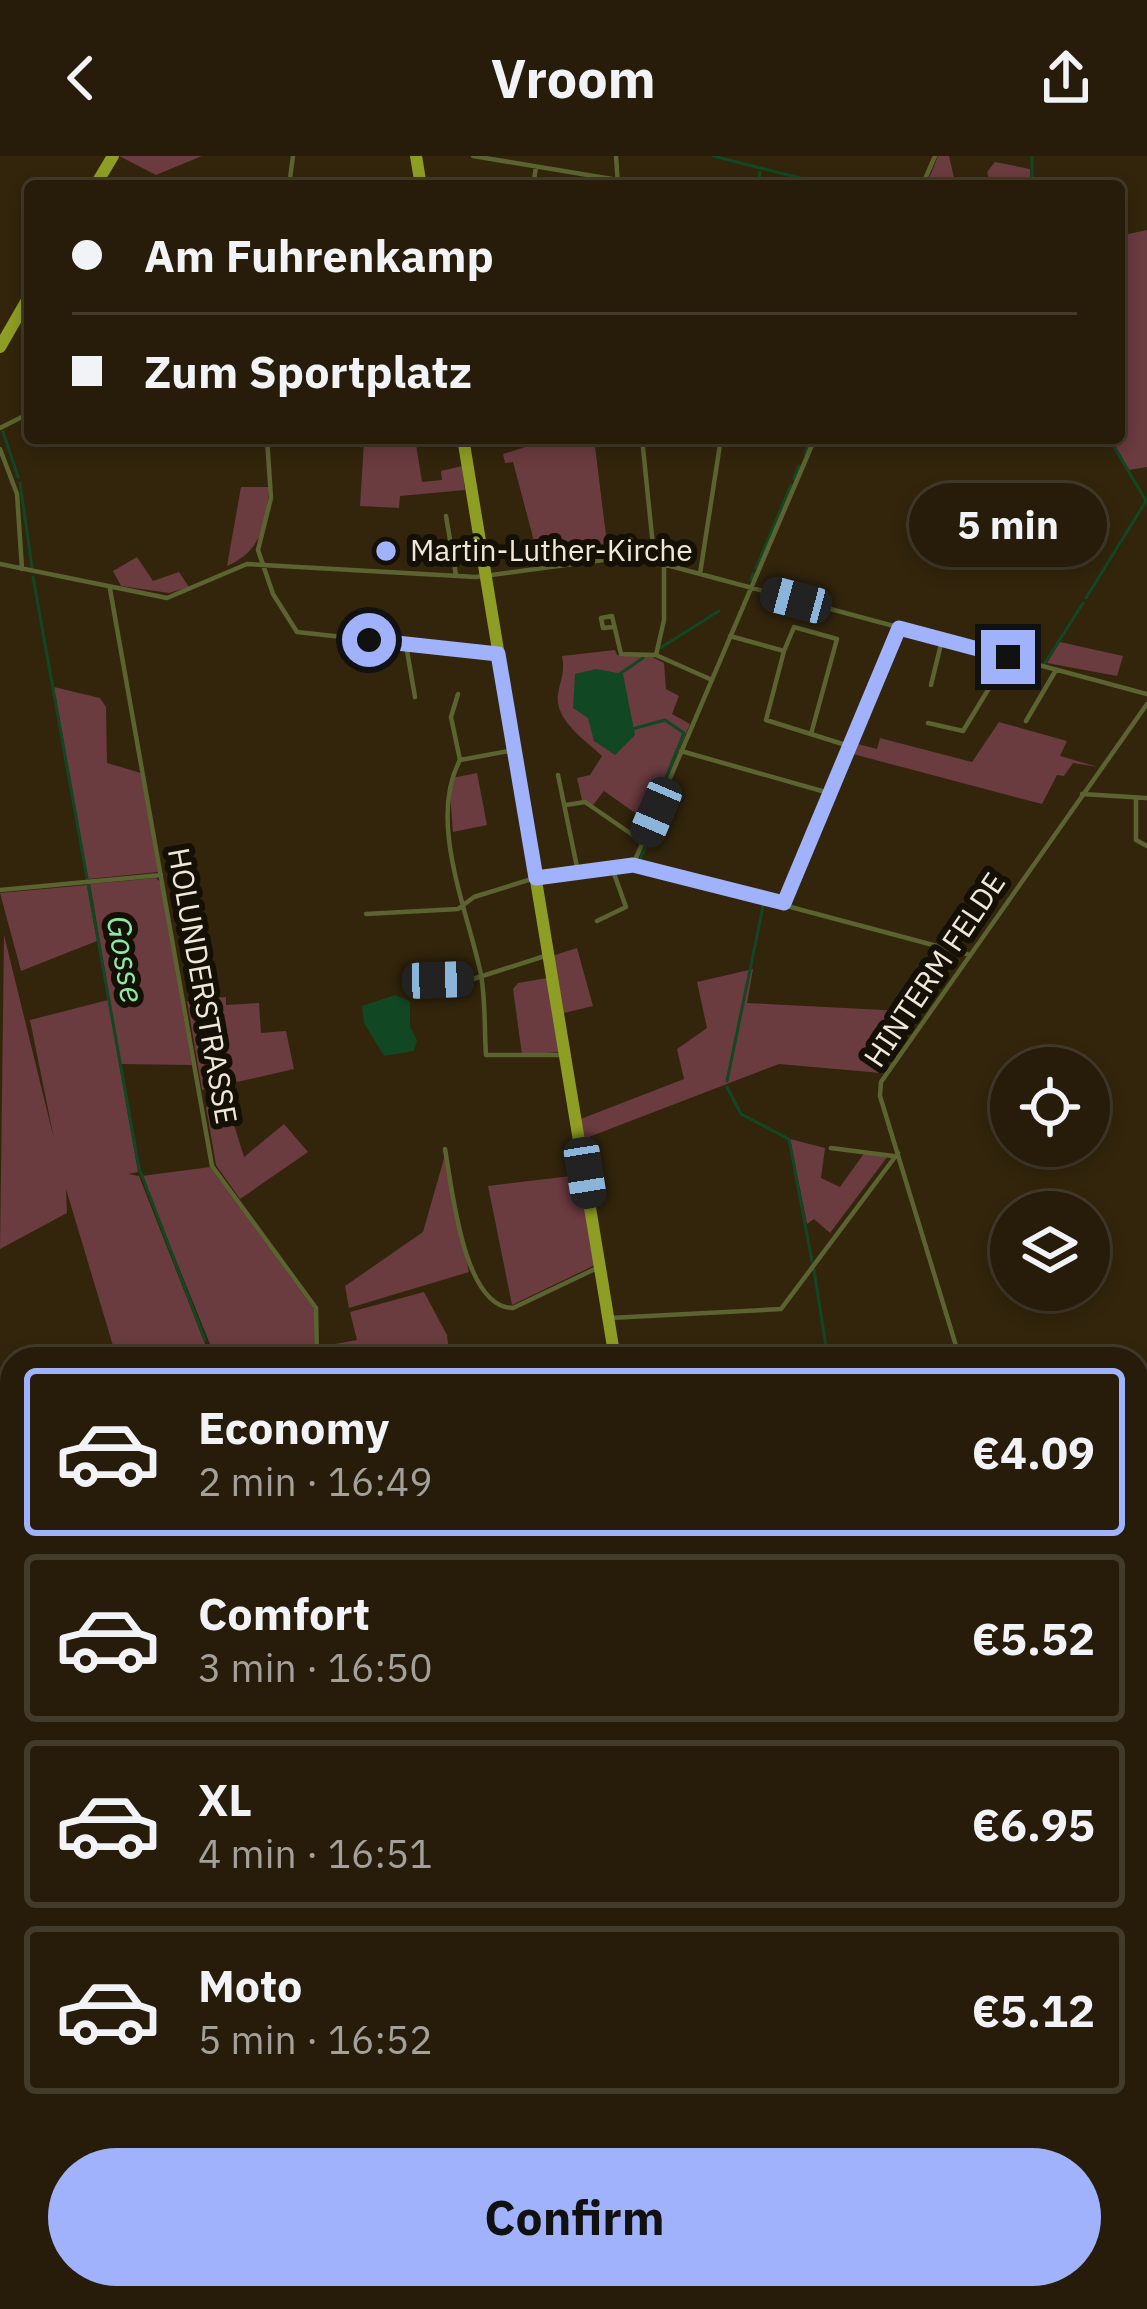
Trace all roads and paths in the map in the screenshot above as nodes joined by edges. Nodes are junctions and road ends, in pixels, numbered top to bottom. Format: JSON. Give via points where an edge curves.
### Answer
{"nodes":[{"id":1,"x":473,"y":156,"type":"edge"},
{"id":2,"x":536,"y":166,"type":"junction"},
{"id":3,"x":534,"y":180,"type":"edge"},
{"id":4,"x":604,"y":180,"type":"edge"},
{"id":5,"x":24,"y":306,"type":"edge"},
{"id":6,"x":0,"y":347,"type":"edge"},
{"id":7,"x":267,"y":444,"type":"edge"},
{"id":8,"x":464,"y":444,"type":"edge"},
{"id":9,"x":643,"y":444,"type":"edge"},
{"id":10,"x":720,"y":444,"type":"edge"},
{"id":11,"x":812,"y":444,"type":"edge"},
{"id":12,"x":0,"y":449,"type":"edge"},
{"id":13,"x":446,"y":516,"type":"dead end"},
{"id":14,"x":258,"y":550,"type":"junction"},
{"id":15,"x":649,"y":560,"type":"junction"},
{"id":16,"x":267,"y":562,"type":"junction"},
{"id":17,"x":0,"y":564,"type":"edge"},
{"id":18,"x":248,"y":564,"type":"junction"},
{"id":19,"x":664,"y":564,"type":"junction"},
{"id":20,"x":22,"y":568,"type":"junction"},
{"id":21,"x":700,"y":574,"type":"junction"},
{"id":22,"x":456,"y":575,"type":"junction"},
{"id":23,"x":485,"y":576,"type":"junction"},
{"id":24,"x":751,"y":588,"type":"junction"},
{"id":25,"x":110,"y":590,"type":"junction"},
{"id":26,"x":614,"y":627,"type":"dead end"},
{"id":27,"x":899,"y":628,"type":"junction"},
{"id":28,"x":730,"y":636,"type":"junction"},
{"id":29,"x":942,"y":640,"type":"junction"},
{"id":30,"x":406,"y":645,"type":"junction"},
{"id":31,"x":784,"y":651,"type":"junction"},
{"id":32,"x":498,"y":654,"type":"junction"},
{"id":33,"x":656,"y":655,"type":"junction"},
{"id":34,"x":1008,"y":657,"type":"junction"},
{"id":35,"x":1056,"y":670,"type":"junction"},
{"id":36,"x":712,"y":680,"type":"junction"},
{"id":37,"x":931,"y":685,"type":"dead end"},
{"id":38,"x":458,"y":694,"type":"dead end"},
{"id":39,"x":1147,"y":694,"type":"edge"},
{"id":40,"x":415,"y":697,"type":"dead end"},
{"id":41,"x":1147,"y":704,"type":"edge"},
{"id":42,"x":928,"y":722,"type":"dead end"},
{"id":43,"x":1026,"y":722,"type":"dead end"},
{"id":44,"x":811,"y":734,"type":"junction"},
{"id":45,"x":849,"y":746,"type":"junction"},
{"id":46,"x":514,"y":750,"type":"junction"},
{"id":47,"x":681,"y":751,"type":"junction"},
{"id":48,"x":460,"y":760,"type":"junction"},
{"id":49,"x":558,"y":775,"type":"dead end"},
{"id":50,"x":829,"y":794,"type":"junction"},
{"id":51,"x":1082,"y":794,"type":"junction"},
{"id":52,"x":1136,"y":798,"type":"junction"},
{"id":53,"x":1147,"y":798,"type":"edge"},
{"id":54,"x":566,"y":805,"type":"junction"},
{"id":55,"x":643,"y":842,"type":"junction"},
{"id":56,"x":1147,"y":846,"type":"edge"},
{"id":57,"x":633,"y":865,"type":"junction"},
{"id":58,"x":612,"y":868,"type":"junction"},
{"id":59,"x":578,"y":872,"type":"junction"},
{"id":60,"x":161,"y":874,"type":"junction"},
{"id":61,"x":536,"y":878,"type":"junction"},
{"id":62,"x":0,"y":890,"type":"edge"},
{"id":63,"x":784,"y":903,"type":"junction"},
{"id":64,"x":462,"y":907,"type":"junction"},
{"id":65,"x":366,"y":914,"type":"dead end"},
{"id":66,"x":597,"y":921,"type":"dead end"},
{"id":67,"x":968,"y":954,"type":"junction"},
{"id":68,"x":548,"y":956,"type":"junction"},
{"id":69,"x":481,"y":976,"type":"junction"},
{"id":70,"x":433,"y":980,"type":"dead end"},
{"id":71,"x":565,"y":1054,"type":"junction"},
{"id":72,"x":831,"y":1148,"type":"dead end"},
{"id":73,"x":445,"y":1149,"type":"dead end"},
{"id":74,"x":896,"y":1155,"type":"junction"},
{"id":75,"x":599,"y":1268,"type":"junction"},
{"id":76,"x":608,"y":1318,"type":"junction"},
{"id":77,"x":316,"y":1347,"type":"edge"},
{"id":78,"x":613,"y":1347,"type":"edge"},
{"id":79,"x":956,"y":1347,"type":"edge"}],
"edges":[{"from":1,"to":2,"type":"street"},
{"from":2,"to":3,"type":"street"},
{"from":2,"to":4,"type":"street"},
{"from":5,"to":6,"type":"main road"},
{"from":7,"to":14,"type":"street","via":[[271,498]]},
{"from":8,"to":23,"type":"main road"},
{"from":9,"to":15,"type":"street"},
{"from":10,"to":21,"type":"street"},
{"from":11,"to":24,"type":"street"},
{"from":12,"to":20,"type":"street","via":[[17,494]]},
{"from":13,"to":22,"type":"street"},
{"from":14,"to":16,"type":"street"},
{"from":14,"to":18,"type":"street"},
{"from":15,"to":19,"type":"street"},
{"from":15,"to":23,"type":"street","via":[[614,556]]},
{"from":16,"to":18,"type":"street"},
{"from":16,"to":22,"type":"street"},
{"from":16,"to":30,"type":"street","via":[[273,594],[297,632]]},
{"from":17,"to":20,"type":"street"},
{"from":18,"to":25,"type":"street","via":[[182,596]]},
{"from":19,"to":21,"type":"street"},
{"from":19,"to":33,"type":"street"},
{"from":20,"to":25,"type":"street"},
{"from":21,"to":24,"type":"street"},
{"from":22,"to":23,"type":"street"},
{"from":23,"to":32,"type":"main road"},
{"from":24,"to":27,"type":"street"},
{"from":24,"to":28,"type":"street"},
{"from":25,"to":60,"type":"street","name":"HOLUNDERSTRASSE"},
{"from":26,"to":33,"type":"street","via":[[619,653]]},
{"from":27,"to":29,"type":"street"},
{"from":27,"to":45,"type":"street"},
{"from":28,"to":31,"type":"street"},
{"from":28,"to":36,"type":"street"},
{"from":29,"to":34,"type":"street"},
{"from":29,"to":37,"type":"street"},
{"from":30,"to":32,"type":"street"},
{"from":30,"to":40,"type":"street"},
{"from":31,"to":44,"type":"street","via":[[766,721]]},
{"from":31,"to":44,"type":"street","via":[[794,627],[837,639]]},
{"from":32,"to":46,"type":"main road"},
{"from":33,"to":36,"type":"street"},
{"from":34,"to":35,"type":"street"},
{"from":34,"to":42,"type":"street","via":[[963,731]]},
{"from":35,"to":39,"type":"street"},
{"from":35,"to":43,"type":"street"},
{"from":36,"to":47,"type":"street"},
{"from":38,"to":48,"type":"street","via":[[451,717]]},
{"from":41,"to":51,"type":"street","name":"HINTERM FELDE"},
{"from":44,"to":45,"type":"street"},
{"from":45,"to":50,"type":"street"},
{"from":46,"to":48,"type":"street"},
{"from":46,"to":61,"type":"main road"},
{"from":47,"to":50,"type":"street"},
{"from":47,"to":55,"type":"street"},
{"from":48,"to":64,"type":"street","via":[[445,793]]},
{"from":49,"to":54,"type":"street"},
{"from":50,"to":63,"type":"street"},
{"from":51,"to":52,"type":"street"},
{"from":51,"to":67,"type":"street","name":"HINTERM FELDE"},
{"from":52,"to":53,"type":"street"},
{"from":52,"to":56,"type":"street","via":[[1136,840]]},
{"from":54,"to":55,"type":"street","via":[[585,802]]},
{"from":54,"to":59,"type":"street"},
{"from":55,"to":57,"type":"street"},
{"from":57,"to":58,"type":"street"},
{"from":57,"to":63,"type":"street"},
{"from":58,"to":59,"type":"street"},
{"from":58,"to":66,"type":"street","via":[[626,907]]},
{"from":59,"to":61,"type":"street"},
{"from":60,"to":62,"type":"street"},
{"from":60,"to":77,"type":"street","name":"HOLUNDERSTRASSE","via":[[212,1166],[316,1307]]},
{"from":61,"to":64,"type":"street"},
{"from":61,"to":68,"type":"main road"},
{"from":63,"to":67,"type":"street"},
{"from":64,"to":65,"type":"street"},
{"from":64,"to":69,"type":"street"},
{"from":67,"to":74,"type":"street","name":"HINTERM FELDE","via":[[881,1082]]},
{"from":68,"to":69,"type":"street"},
{"from":68,"to":71,"type":"main road"},
{"from":69,"to":70,"type":"street"},
{"from":69,"to":71,"type":"street","via":[[486,1055]]},
{"from":71,"to":75,"type":"main road"},
{"from":72,"to":74,"type":"street"},
{"from":73,"to":75,"type":"street","via":[[471,1272],[498,1304],[513,1308]]},
{"from":74,"to":76,"type":"street","via":[[781,1309]]},
{"from":74,"to":79,"type":"street","name":"HINTERM FELDE"},
{"from":75,"to":76,"type":"main road"},
{"from":76,"to":78,"type":"main road"}]}
